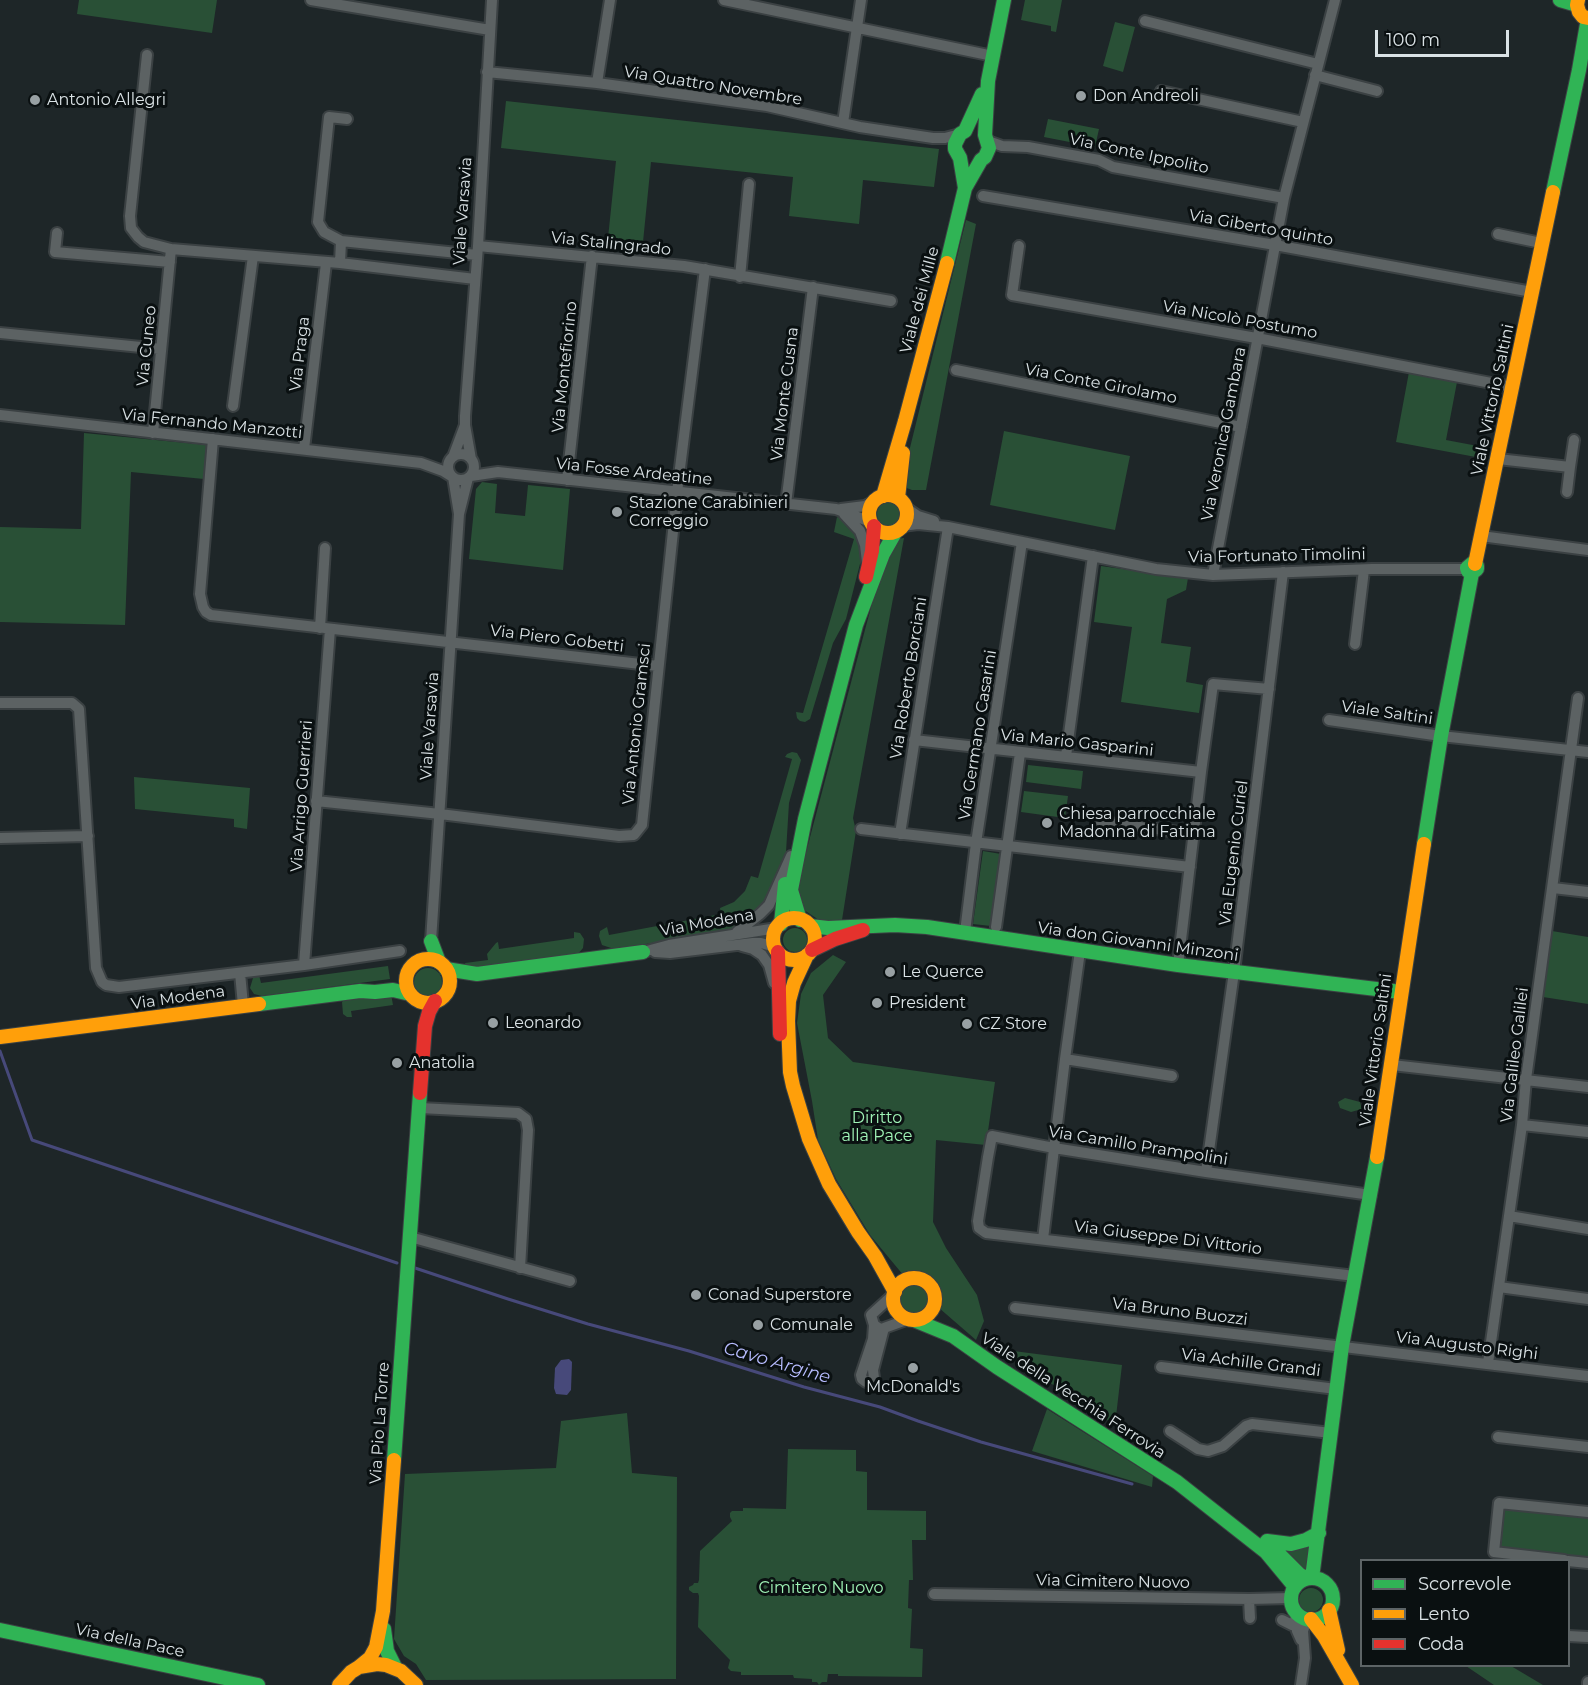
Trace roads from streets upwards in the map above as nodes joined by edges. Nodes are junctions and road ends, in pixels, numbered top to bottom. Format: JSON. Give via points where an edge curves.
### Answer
{"nodes":[{"id":1,"x":311,"y":0,"type":"edge"},
{"id":2,"x":492,"y":0,"type":"edge"},
{"id":3,"x":610,"y":0,"type":"edge"},
{"id":4,"x":724,"y":0,"type":"edge"},
{"id":5,"x":861,"y":0,"type":"edge"},
{"id":6,"x":1004,"y":0,"type":"edge"},
{"id":7,"x":1335,"y":0,"type":"edge"},
{"id":8,"x":1560,"y":0,"type":"edge"},
{"id":9,"x":1577,"y":2,"type":"edge"},
{"id":10,"x":1588,"y":18,"type":"edge"},
{"id":11,"x":1145,"y":21,"type":"dead end"},
{"id":12,"x":857,"y":27,"type":"junction"},
{"id":13,"x":490,"y":30,"type":"junction"},
{"id":14,"x":147,"y":55,"type":"dead end"},
{"id":15,"x":993,"y":56,"type":"junction"},
{"id":16,"x":1316,"y":70,"type":"junction"},
{"id":17,"x":487,"y":72,"type":"junction"},
{"id":18,"x":988,"y":81,"type":"junction"},
{"id":19,"x":597,"y":83,"type":"junction"},
{"id":20,"x":1161,"y":91,"type":"dead end"},
{"id":21,"x":1377,"y":91,"type":"dead end"},
{"id":22,"x":347,"y":118,"type":"dead end"},
{"id":23,"x":1303,"y":122,"type":"junction"},
{"id":24,"x":843,"y":123,"type":"junction"},
{"id":25,"x":963,"y":133,"type":"junction"},
{"id":26,"x":933,"y":138,"type":"junction"},
{"id":27,"x":986,"y":138,"type":"junction"},
{"id":28,"x":958,"y":154,"type":"junction"},
{"id":29,"x":981,"y":160,"type":"junction"},
{"id":30,"x":749,"y":184,"type":"dead end"},
{"id":31,"x":965,"y":188,"type":"junction"},
{"id":32,"x":983,"y":196,"type":"dead end"},
{"id":33,"x":1284,"y":198,"type":"junction"},
{"id":34,"x":57,"y":233,"type":"dead end"},
{"id":35,"x":1498,"y":234,"type":"dead end"},
{"id":36,"x":341,"y":241,"type":"junction"},
{"id":37,"x":1541,"y":243,"type":"junction"},
{"id":38,"x":1275,"y":245,"type":"junction"},
{"id":39,"x":1019,"y":246,"type":"dead end"},
{"id":40,"x":171,"y":249,"type":"junction"},
{"id":41,"x":477,"y":251,"type":"junction"},
{"id":42,"x":253,"y":256,"type":"junction"},
{"id":43,"x":592,"y":256,"type":"junction"},
{"id":44,"x":170,"y":262,"type":"junction"},
{"id":45,"x":326,"y":262,"type":"junction"},
{"id":46,"x":340,"y":263,"type":"junction"},
{"id":47,"x":705,"y":269,"type":"junction"},
{"id":48,"x":740,"y":277,"type":"junction"},
{"id":49,"x":475,"y":279,"type":"junction"},
{"id":50,"x":813,"y":287,"type":"junction"},
{"id":51,"x":1532,"y":292,"type":"junction"},
{"id":52,"x":891,"y":301,"type":"dead end"},
{"id":53,"x":0,"y":333,"type":"edge"},
{"id":54,"x":1257,"y":338,"type":"junction"},
{"id":55,"x":161,"y":349,"type":"junction"},
{"id":56,"x":956,"y":370,"type":"dead end"},
{"id":57,"x":1512,"y":387,"type":"junction"},
{"id":58,"x":233,"y":406,"type":"dead end"},
{"id":59,"x":0,"y":415,"type":"edge"},
{"id":60,"x":906,"y":421,"type":"junction"},
{"id":61,"x":465,"y":425,"type":"junction"},
{"id":62,"x":1241,"y":427,"type":"junction"},
{"id":63,"x":153,"y":433,"type":"junction"},
{"id":64,"x":213,"y":439,"type":"junction"},
{"id":65,"x":1574,"y":440,"type":"dead end"},
{"id":66,"x":304,"y":449,"type":"junction"},
{"id":67,"x":453,"y":458,"type":"junction"},
{"id":68,"x":1498,"y":459,"type":"junction"},
{"id":69,"x":472,"y":461,"type":"junction"},
{"id":70,"x":421,"y":463,"type":"junction"},
{"id":71,"x":1570,"y":467,"type":"junction"},
{"id":72,"x":498,"y":472,"type":"junction"},
{"id":73,"x":452,"y":476,"type":"junction"},
{"id":74,"x":470,"y":477,"type":"junction"},
{"id":75,"x":567,"y":480,"type":"junction"},
{"id":76,"x":677,"y":491,"type":"junction"},
{"id":77,"x":1567,"y":492,"type":"dead end"},
{"id":78,"x":879,"y":498,"type":"junction"},
{"id":79,"x":902,"y":502,"type":"junction"},
{"id":80,"x":786,"y":504,"type":"junction"},
{"id":81,"x":839,"y":510,"type":"junction"},
{"id":82,"x":459,"y":514,"type":"junction"},
{"id":83,"x":873,"y":524,"type":"junction"},
{"id":84,"x":948,"y":527,"type":"junction"},
{"id":85,"x":899,"y":529,"type":"junction"},
{"id":86,"x":1482,"y":536,"type":"junction"},
{"id":87,"x":1022,"y":542,"type":"junction"},
{"id":88,"x":325,"y":548,"type":"dead end"},
{"id":89,"x":1588,"y":550,"type":"edge"},
{"id":90,"x":1093,"y":556,"type":"junction"},
{"id":91,"x":1472,"y":569,"type":"junction"},
{"id":92,"x":1364,"y":570,"type":"junction"},
{"id":93,"x":1283,"y":572,"type":"junction"},
{"id":94,"x":868,"y":573,"type":"junction"},
{"id":95,"x":1213,"y":575,"type":"junction"},
{"id":96,"x":855,"y":625,"type":"junction"},
{"id":97,"x":325,"y":628,"type":"junction"},
{"id":98,"x":452,"y":642,"type":"junction"},
{"id":99,"x":1355,"y":644,"type":"dead end"},
{"id":100,"x":658,"y":666,"type":"junction"},
{"id":101,"x":1269,"y":689,"type":"junction"},
{"id":102,"x":1578,"y":698,"type":"dead end"},
{"id":103,"x":0,"y":703,"type":"edge"},
{"id":104,"x":1329,"y":720,"type":"dead end"},
{"id":105,"x":1441,"y":736,"type":"junction"},
{"id":106,"x":914,"y":740,"type":"junction"},
{"id":107,"x":991,"y":749,"type":"junction"},
{"id":108,"x":1570,"y":750,"type":"junction"},
{"id":109,"x":1588,"y":752,"type":"edge"},
{"id":110,"x":1020,"y":753,"type":"junction"},
{"id":111,"x":1066,"y":756,"type":"junction"},
{"id":112,"x":1201,"y":772,"type":"junction"},
{"id":113,"x":316,"y":801,"type":"junction"},
{"id":114,"x":440,"y":814,"type":"junction"},
{"id":115,"x":805,"y":819,"type":"junction"},
{"id":116,"x":1101,"y":822,"type":"dead end"},
{"id":117,"x":861,"y":829,"type":"dead end"},
{"id":118,"x":900,"y":834,"type":"junction"},
{"id":119,"x":1194,"y":834,"type":"junction"},
{"id":120,"x":88,"y":836,"type":"junction"},
{"id":121,"x":0,"y":838,"type":"edge"},
{"id":122,"x":976,"y":843,"type":"junction"},
{"id":123,"x":1008,"y":847,"type":"junction"},
{"id":124,"x":791,"y":856,"type":"junction"},
{"id":125,"x":1190,"y":867,"type":"junction"},
{"id":126,"x":1553,"y":888,"type":"junction"},
{"id":127,"x":1588,"y":892,"type":"edge"},
{"id":128,"x":805,"y":923,"type":"junction"},
{"id":129,"x":779,"y":926,"type":"junction"},
{"id":130,"x":871,"y":927,"type":"junction"},
{"id":131,"x":996,"y":927,"type":"dead end"},
{"id":132,"x":965,"y":932,"type":"junction"},
{"id":133,"x":431,"y":940,"type":"junction"},
{"id":134,"x":734,"y":940,"type":"junction"},
{"id":135,"x":776,"y":949,"type":"junction"},
{"id":136,"x":400,"y":951,"type":"dead end"},
{"id":137,"x":1080,"y":951,"type":"junction"},
{"id":138,"x":643,"y":952,"type":"joint"},
{"id":139,"x":810,"y":953,"type":"junction"},
{"id":140,"x":421,"y":960,"type":"junction"},
{"id":141,"x":304,"y":965,"type":"junction"},
{"id":142,"x":443,"y":965,"type":"junction"},
{"id":143,"x":1178,"y":965,"type":"junction"},
{"id":144,"x":408,"y":970,"type":"junction"},
{"id":145,"x":1234,"y":972,"type":"junction"},
{"id":146,"x":240,"y":973,"type":"junction"},
{"id":147,"x":477,"y":974,"type":"junction"},
{"id":148,"x":448,"y":989,"type":"junction"},
{"id":149,"x":360,"y":991,"type":"junction"},
{"id":150,"x":1401,"y":992,"type":"junction"},
{"id":151,"x":412,"y":996,"type":"junction"},
{"id":152,"x":435,"y":1001,"type":"junction"},
{"id":153,"x":243,"y":1005,"type":"junction"},
{"id":154,"x":779,"y":1016,"type":"junction"},
{"id":155,"x":425,"y":1026,"type":"junction"},
{"id":156,"x":0,"y":1037,"type":"edge"},
{"id":157,"x":1065,"y":1059,"type":"junction"},
{"id":158,"x":1392,"y":1065,"type":"junction"},
{"id":159,"x":790,"y":1072,"type":"junction"},
{"id":160,"x":1172,"y":1076,"type":"dead end"},
{"id":161,"x":1526,"y":1079,"type":"junction"},
{"id":162,"x":1588,"y":1087,"type":"edge"},
{"id":163,"x":420,"y":1108,"type":"junction"},
{"id":164,"x":1522,"y":1125,"type":"junction"},
{"id":165,"x":1588,"y":1132,"type":"edge"},
{"id":166,"x":1054,"y":1148,"type":"junction"},
{"id":167,"x":1206,"y":1172,"type":"junction"},
{"id":168,"x":1371,"y":1195,"type":"junction"},
{"id":169,"x":1509,"y":1216,"type":"junction"},
{"id":170,"x":979,"y":1228,"type":"joint"},
{"id":171,"x":1588,"y":1229,"type":"edge"},
{"id":172,"x":410,"y":1237,"type":"junction"},
{"id":173,"x":1043,"y":1239,"type":"junction"},
{"id":174,"x":876,"y":1256,"type":"junction"},
{"id":175,"x":520,"y":1268,"type":"junction"},
{"id":176,"x":1355,"y":1276,"type":"junction"},
{"id":177,"x":915,"y":1278,"type":"junction"},
{"id":178,"x":570,"y":1281,"type":"dead end"},
{"id":179,"x":1499,"y":1287,"type":"junction"},
{"id":180,"x":894,"y":1293,"type":"junction"},
{"id":181,"x":1588,"y":1299,"type":"edge"},
{"id":182,"x":935,"y":1302,"type":"junction"},
{"id":183,"x":1015,"y":1308,"type":"dead end"},
{"id":184,"x":912,"y":1319,"type":"junction"},
{"id":185,"x":953,"y":1336,"type":"junction"},
{"id":186,"x":1342,"y":1346,"type":"junction"},
{"id":187,"x":1488,"y":1363,"type":"junction"},
{"id":188,"x":1161,"y":1367,"type":"dead end"},
{"id":189,"x":1588,"y":1376,"type":"edge"},
{"id":190,"x":1336,"y":1389,"type":"junction"},
{"id":191,"x":1170,"y":1431,"type":"dead end"},
{"id":192,"x":1331,"y":1433,"type":"junction"},
{"id":193,"x":1498,"y":1437,"type":"dead end"},
{"id":194,"x":1588,"y":1447,"type":"edge"},
{"id":195,"x":1177,"y":1482,"type":"junction"},
{"id":196,"x":1588,"y":1512,"type":"edge"},
{"id":197,"x":1319,"y":1533,"type":"junction"},
{"id":198,"x":1267,"y":1541,"type":"junction"},
{"id":199,"x":1550,"y":1559,"type":"edge"},
{"id":200,"x":1570,"y":1561,"type":"edge"},
{"id":201,"x":1588,"y":1563,"type":"edge"},
{"id":202,"x":1315,"y":1580,"type":"junction"},
{"id":203,"x":1293,"y":1593,"type":"junction"},
{"id":204,"x":934,"y":1594,"type":"dead end"},
{"id":205,"x":1249,"y":1599,"type":"junction"},
{"id":206,"x":1329,"y":1610,"type":"junction"},
{"id":207,"x":383,"y":1611,"type":"junction"},
{"id":208,"x":1250,"y":1618,"type":"dead end"},
{"id":209,"x":1303,"y":1619,"type":"junction"},
{"id":210,"x":1282,"y":1620,"type":"dead end"},
{"id":211,"x":0,"y":1630,"type":"edge"},
{"id":212,"x":1570,"y":1635,"type":"edge"},
{"id":213,"x":1588,"y":1637,"type":"edge"},
{"id":214,"x":359,"y":1667,"type":"junction"},
{"id":215,"x":395,"y":1667,"type":"junction"},
{"id":216,"x":1349,"y":1680,"type":"edge"},
{"id":217,"x":342,"y":1681,"type":"edge"},
{"id":218,"x":256,"y":1684,"type":"edge"},
{"id":219,"x":271,"y":1685,"type":"edge"},
{"id":220,"x":329,"y":1685,"type":"edge"},
{"id":221,"x":416,"y":1685,"type":"edge"},
{"id":222,"x":1301,"y":1685,"type":"edge"}],
"edges":[{"from":1,"to":13,"type":"street"},
{"from":2,"to":13,"type":"street","name":"Viale Varsavia"},
{"from":3,"to":19,"type":"street"},
{"from":4,"to":12,"type":"street"},
{"from":5,"to":12,"type":"street"},
{"from":6,"to":15,"type":"street","name":"Viale dei Mille"},
{"from":7,"to":16,"type":"street","name":"Via Veronica Gambara"},
{"from":8,"to":9,"type":"street"},
{"from":9,"to":10,"type":"street","via":[[1579,13]]},
{"from":10,"to":37,"type":"street","name":"Viale Vittorio Saltini"},
{"from":11,"to":16,"type":"street"},
{"from":12,"to":15,"type":"street"},
{"from":12,"to":24,"type":"street"},
{"from":13,"to":17,"type":"street","name":"Viale Varsavia"},
{"from":14,"to":40,"type":"street","via":[[130,222],[144,242]]},
{"from":15,"to":18,"type":"street","name":"Viale dei Mille"},
{"from":16,"to":21,"type":"street"},
{"from":16,"to":23,"type":"street","name":"Via Veronica Gambara"},
{"from":17,"to":19,"type":"street","name":"Via Quattro Novembre"},
{"from":17,"to":41,"type":"street","name":"Viale Varsavia"},
{"from":18,"to":25,"type":"street","name":"Viale dei Mille"},
{"from":18,"to":27,"type":"street","name":"Viale dei Mille"},
{"from":19,"to":24,"type":"street","name":"Via Quattro Novembre","via":[[767,106]]},
{"from":20,"to":23,"type":"street"},
{"from":22,"to":36,"type":"street","via":[[329,117],[318,222],[324,232]]},
{"from":23,"to":33,"type":"street","name":"Via Veronica Gambara"},
{"from":24,"to":26,"type":"street","name":"Via Quattro Novembre"},
{"from":25,"to":26,"type":"street","name":"Via Quattro Novembre"},
{"from":25,"to":27,"type":"street","via":[[976,130]]},
{"from":25,"to":28,"type":"street","name":"Viale dei Mille","via":[[955,144]]},
{"from":26,"to":28,"type":"street","name":"Via Quattro Novembre","via":[[944,141]]},
{"from":27,"to":29,"type":"street","name":"Viale dei Mille","via":[[988,153]]},
{"from":27,"to":33,"type":"street","name":"Via Conte Ippolito","via":[[1002,146],[1099,160],[1113,167]]},
{"from":28,"to":29,"type":"street","via":[[970,163]]},
{"from":28,"to":31,"type":"street","name":"Viale dei Mille"},
{"from":29,"to":31,"type":"street","name":"Viale dei Mille"},
{"from":30,"to":48,"type":"street"},
{"from":31,"to":60,"type":"street","name":"Viale dei Mille"},
{"from":32,"to":38,"type":"street","name":"Via Giberto quinto"},
{"from":33,"to":38,"type":"street","name":"Via Veronica Gambara"},
{"from":34,"to":44,"type":"street","via":[[55,252]]},
{"from":35,"to":37,"type":"street"},
{"from":36,"to":41,"type":"street","name":"Via Stalingrado"},
{"from":36,"to":46,"type":"street"},
{"from":37,"to":51,"type":"street","name":"Viale Vittorio Saltini"},
{"from":38,"to":51,"type":"street","name":"Via Giberto quinto"},
{"from":38,"to":54,"type":"street","name":"Via Veronica Gambara"},
{"from":39,"to":54,"type":"street","name":"Via Nicolò Postumo","via":[[1012,295]]},
{"from":40,"to":42,"type":"street"},
{"from":40,"to":44,"type":"street","name":"Via Cuneo"},
{"from":41,"to":43,"type":"street","name":"Via Stalingrado"},
{"from":41,"to":49,"type":"street","name":"Viale Varsavia"},
{"from":42,"to":45,"type":"street"},
{"from":42,"to":58,"type":"street"},
{"from":43,"to":47,"type":"street","name":"Via Stalingrado"},
{"from":43,"to":75,"type":"street","name":"Via Montefiorino"},
{"from":44,"to":55,"type":"street","name":"Via Cuneo"},
{"from":45,"to":46,"type":"street"},
{"from":45,"to":66,"type":"street","name":"Via Praga"},
{"from":46,"to":49,"type":"street"},
{"from":47,"to":48,"type":"street","name":"Via Stalingrado"},
{"from":47,"to":76,"type":"street","name":"Via Antonio Gramsci"},
{"from":48,"to":50,"type":"street","name":"Via Stalingrado"},
{"from":49,"to":61,"type":"street","name":"Viale Varsavia"},
{"from":50,"to":52,"type":"street","name":"Via Stalingrado"},
{"from":50,"to":80,"type":"street","name":"Via Monte Cusna"},
{"from":51,"to":57,"type":"street","name":"Viale Vittorio Saltini"},
{"from":53,"to":55,"type":"street"},
{"from":54,"to":57,"type":"street","name":"Via Nicolò Postumo"},
{"from":54,"to":62,"type":"street","name":"Via Veronica Gambara"},
{"from":55,"to":63,"type":"street","name":"Via Cuneo"},
{"from":56,"to":62,"type":"street","name":"Via Conte Girolamo"},
{"from":57,"to":68,"type":"street","name":"Viale Vittorio Saltini"},
{"from":59,"to":63,"type":"street","name":"Via Fernando Manzotti"},
{"from":60,"to":78,"type":"street","name":"Viale dei Mille"},
{"from":60,"to":79,"type":"street","name":"Viale dei Mille"},
{"from":61,"to":67,"type":"street","name":"Viale Varsavia"},
{"from":61,"to":69,"type":"street","name":"Viale Varsavia"},
{"from":62,"to":95,"type":"street","name":"Via Veronica Gambara"},
{"from":63,"to":64,"type":"street","name":"Via Fernando Manzotti"},
{"from":64,"to":66,"type":"street","name":"Via Fernando Manzotti"},
{"from":64,"to":97,"type":"street","name":"Via Piero Gobetti","via":[[200,594],[206,612]]},
{"from":65,"to":71,"type":"street"},
{"from":66,"to":70,"type":"street","name":"Via Fernando Manzotti"},
{"from":67,"to":69,"type":"street","via":[[465,455]]},
{"from":67,"to":70,"type":"street","name":"Via Fernando Manzotti"},
{"from":67,"to":73,"type":"street","name":"Viale Varsavia","via":[[448,469]]},
{"from":68,"to":71,"type":"street"},
{"from":68,"to":86,"type":"street","name":"Viale Vittorio Saltini"},
{"from":69,"to":72,"type":"street","name":"Via Fosse Ardeatine"},
{"from":69,"to":74,"type":"street","name":"Viale Varsavia"},
{"from":70,"to":73,"type":"street","name":"Via Fernando Manzotti"},
{"from":71,"to":77,"type":"street"},
{"from":72,"to":74,"type":"street","name":"Via Fosse Ardeatine"},
{"from":72,"to":75,"type":"street","name":"Via Fosse Ardeatine"},
{"from":73,"to":74,"type":"street","via":[[461,480]]},
{"from":73,"to":82,"type":"street","name":"Viale Varsavia"},
{"from":74,"to":82,"type":"street","name":"Viale Varsavia"},
{"from":75,"to":76,"type":"street","name":"Via Fosse Ardeatine"},
{"from":76,"to":80,"type":"street","name":"Via Fosse Ardeatine"},
{"from":76,"to":100,"type":"street","name":"Via Antonio Gramsci"},
{"from":78,"to":79,"type":"street","via":[[894,496]]},
{"from":78,"to":81,"type":"street","name":"Via Fosse Ardeatine","via":[[865,506]]},
{"from":78,"to":83,"type":"street","name":"Viale dei Mille","via":[[870,511]]},
{"from":79,"to":84,"type":"street","name":"Via Fortunato Timolini","via":[[918,516]]},
{"from":79,"to":85,"type":"street","name":"Viale dei Mille","via":[[907,517]]},
{"from":80,"to":81,"type":"street","name":"Via Fosse Ardeatine"},
{"from":81,"to":83,"type":"street","name":"Via Fosse Ardeatine"},
{"from":81,"to":94,"type":"street","via":[[860,531]]},
{"from":82,"to":98,"type":"street","name":"Viale Varsavia"},
{"from":83,"to":85,"type":"street","via":[[884,532]]},
{"from":83,"to":94,"type":"street","name":"Viale dei Mille","via":[[875,536]]},
{"from":84,"to":85,"type":"street","name":"Via Fortunato Timolini","via":[[918,524]]},
{"from":84,"to":87,"type":"street","name":"Via Fortunato Timolini"},
{"from":84,"to":106,"type":"street","name":"Via Roberto Borciani"},
{"from":85,"to":96,"type":"street","name":"Viale dei Mille","via":[[883,554]]},
{"from":86,"to":89,"type":"street"},
{"from":86,"to":91,"type":"street","name":"Viale Vittorio Saltini"},
{"from":87,"to":90,"type":"street","name":"Via Fortunato Timolini"},
{"from":87,"to":107,"type":"street","name":"Via Germano Casarini"},
{"from":88,"to":97,"type":"street","name":"Via Arrigo Guerrieri"},
{"from":90,"to":95,"type":"street","name":"Via Fortunato Timolini"},
{"from":90,"to":111,"type":"street"},
{"from":91,"to":92,"type":"street","name":"Via Fortunato Timolini"},
{"from":91,"to":105,"type":"street","name":"Viale Vittorio Saltini"},
{"from":92,"to":93,"type":"street","name":"Via Fortunato Timolini"},
{"from":92,"to":99,"type":"street"},
{"from":93,"to":95,"type":"street","name":"Via Fortunato Timolini"},
{"from":93,"to":101,"type":"street","name":"Via Eugenio Curiel"},
{"from":94,"to":96,"type":"street","name":"Viale dei Mille"},
{"from":96,"to":115,"type":"street","name":"Viale dei Mille"},
{"from":97,"to":98,"type":"street","name":"Via Piero Gobetti"},
{"from":97,"to":113,"type":"street","name":"Via Arrigo Guerrieri"},
{"from":98,"to":100,"type":"street","name":"Via Piero Gobetti"},
{"from":98,"to":114,"type":"street","name":"Viale Varsavia"},
{"from":100,"to":114,"type":"street","name":"Via Antonio Gramsci","via":[[642,825],[634,835]]},
{"from":101,"to":112,"type":"street","via":[[1213,684]]},
{"from":101,"to":145,"type":"street","name":"Via Eugenio Curiel"},
{"from":102,"to":108,"type":"street","name":"Via Galileo Galilei"},
{"from":103,"to":120,"type":"street","via":[[77,706]]},
{"from":104,"to":105,"type":"street","name":"Viale Saltini"},
{"from":105,"to":108,"type":"street","name":"Viale Saltini"},
{"from":105,"to":150,"type":"street","name":"Viale Vittorio Saltini"},
{"from":106,"to":107,"type":"street","name":"Via Mario Gasparini"},
{"from":106,"to":118,"type":"street","name":"Via Roberto Borciani"},
{"from":107,"to":110,"type":"street","name":"Via Mario Gasparini"},
{"from":107,"to":122,"type":"street","name":"Via Germano Casarini"},
{"from":108,"to":109,"type":"street","name":"Viale Saltini"},
{"from":108,"to":126,"type":"street","name":"Via Galileo Galilei"},
{"from":110,"to":111,"type":"street","name":"Via Mario Gasparini"},
{"from":110,"to":123,"type":"street"},
{"from":111,"to":112,"type":"street","name":"Via Mario Gasparini"},
{"from":112,"to":119,"type":"street"},
{"from":113,"to":114,"type":"street"},
{"from":113,"to":141,"type":"street","name":"Via Arrigo Guerrieri"},
{"from":114,"to":133,"type":"street","name":"Viale Varsavia"},
{"from":115,"to":124,"type":"street","name":"Viale dei Mille"},
{"from":115,"to":128,"type":"street","name":"Viale dei Mille","via":[[791,890]]},
{"from":116,"to":119,"type":"street"},
{"from":117,"to":118,"type":"street"},
{"from":118,"to":122,"type":"street"},
{"from":119,"to":125,"type":"street"},
{"from":120,"to":121,"type":"street"},
{"from":120,"to":146,"type":"street","via":[[96,968],[102,982],[119,987]]},
{"from":122,"to":123,"type":"street"},
{"from":122,"to":132,"type":"street","name":"Via Germano Casarini"},
{"from":123,"to":125,"type":"street"},
{"from":123,"to":131,"type":"street"},
{"from":124,"to":129,"type":"street","name":"Viale dei Mille"},
{"from":124,"to":134,"type":"street","name":"Viale dei Mille","via":[[769,904]]},
{"from":125,"to":143,"type":"street"},
{"from":126,"to":127,"type":"street"},
{"from":126,"to":161,"type":"street","name":"Via Galileo Galilei"},
{"from":128,"to":129,"type":"street","via":[[787,920]]},
{"from":128,"to":130,"type":"street","name":"Via don Giovanni Minzoni","via":[[821,928]]},
{"from":128,"to":139,"type":"street","name":"Viale dei Mille","via":[[815,938]]},
{"from":129,"to":134,"type":"street","name":"Via Modena"},
{"from":129,"to":135,"type":"street","name":"Viale dei Mille","via":[[773,940]]},
{"from":130,"to":132,"type":"street","name":"Via don Giovanni Minzoni"},
{"from":130,"to":139,"type":"street","name":"Via don Giovanni Minzoni"},
{"from":132,"to":137,"type":"street","name":"Via don Giovanni Minzoni"},
{"from":133,"to":140,"type":"street","name":"Viale Varsavia"},
{"from":133,"to":142,"type":"street","name":"Viale Varsavia"},
{"from":134,"to":135,"type":"street","name":"Via Modena"},
{"from":134,"to":138,"type":"street","name":"Via Modena","via":[[670,953]]},
{"from":134,"to":154,"type":"street","name":"Via Modena","via":[[753,949],[770,965]]},
{"from":135,"to":139,"type":"street","via":[[783,957],[795,960]]},
{"from":135,"to":154,"type":"street","name":"Viale della Vecchia Ferrovia"},
{"from":136,"to":141,"type":"street"},
{"from":137,"to":143,"type":"street","name":"Via don Giovanni Minzoni"},
{"from":137,"to":157,"type":"street"},
{"from":138,"to":147,"type":"street","name":"Via Modena"},
{"from":139,"to":159,"type":"street","name":"Viale della Vecchia Ferrovia","via":[[789,1001]]},
{"from":140,"to":142,"type":"street"},
{"from":140,"to":144,"type":"street"},
{"from":141,"to":146,"type":"street"},
{"from":142,"to":147,"type":"street","name":"Via Modena"},
{"from":142,"to":148,"type":"street","via":[[449,978]]},
{"from":143,"to":145,"type":"street","name":"Via don Giovanni Minzoni"},
{"from":144,"to":149,"type":"street","name":"Via Modena","via":[[392,981]]},
{"from":144,"to":151,"type":"street","via":[[406,985]]},
{"from":145,"to":150,"type":"street","name":"Via don Giovanni Minzoni"},
{"from":145,"to":167,"type":"street","name":"Via Eugenio Curiel"},
{"from":146,"to":153,"type":"street"},
{"from":147,"to":148,"type":"street","name":"Via Modena"},
{"from":148,"to":152,"type":"street"},
{"from":149,"to":151,"type":"street","name":"Via Modena","via":[[393,990]]},
{"from":149,"to":153,"type":"street","name":"Via Modena"},
{"from":150,"to":158,"type":"street","name":"Viale Vittorio Saltini"},
{"from":151,"to":152,"type":"street","via":[[425,1002]]},
{"from":151,"to":155,"type":"street","name":"Via Pio La Torre"},
{"from":152,"to":155,"type":"street","name":"Via Pio La Torre"},
{"from":153,"to":156,"type":"street","name":"Via Modena"},
{"from":154,"to":159,"type":"street","name":"Viale della Vecchia Ferrovia"},
{"from":155,"to":163,"type":"street","name":"Via Pio La Torre"},
{"from":157,"to":160,"type":"street"},
{"from":157,"to":166,"type":"street"},
{"from":158,"to":161,"type":"street"},
{"from":158,"to":168,"type":"street","name":"Viale Vittorio Saltini"},
{"from":159,"to":174,"type":"street","name":"Viale della Vecchia Ferrovia","via":[[822,1169]]},
{"from":161,"to":162,"type":"street"},
{"from":161,"to":164,"type":"street","name":"Via Galileo Galilei"},
{"from":163,"to":172,"type":"street","name":"Via Pio La Torre"},
{"from":163,"to":175,"type":"street","via":[[518,1113],[526,1119]]},
{"from":164,"to":165,"type":"street"},
{"from":164,"to":169,"type":"street","name":"Via Galileo Galilei"},
{"from":166,"to":167,"type":"street","name":"Via Camillo Prampolini"},
{"from":166,"to":170,"type":"street","name":"Via Camillo Prampolini","via":[[992,1136]]},
{"from":166,"to":173,"type":"street"},
{"from":167,"to":168,"type":"street","name":"Via Camillo Prampolini"},
{"from":168,"to":176,"type":"street","name":"Viale Vittorio Saltini"},
{"from":169,"to":171,"type":"street"},
{"from":169,"to":179,"type":"street","name":"Via Galileo Galilei"},
{"from":170,"to":173,"type":"street","name":"Via Giuseppe Di Vittorio","via":[[986,1233]]},
{"from":172,"to":175,"type":"street"},
{"from":172,"to":207,"type":"street","name":"Via Pio La Torre"},
{"from":173,"to":176,"type":"street","name":"Via Giuseppe Di Vittorio"},
{"from":174,"to":177,"type":"street","name":"Viale della Vecchia Ferrovia"},
{"from":174,"to":180,"type":"street","name":"Viale della Vecchia Ferrovia"},
{"from":175,"to":178,"type":"street"},
{"from":176,"to":186,"type":"street","name":"Viale Vittorio Saltini"},
{"from":177,"to":180,"type":"street","via":[[904,1281]]},
{"from":177,"to":182,"type":"street","name":"Viale della Vecchia Ferrovia","via":[[931,1286]]},
{"from":179,"to":181,"type":"street"},
{"from":179,"to":187,"type":"street","name":"Via Galileo Galilei"},
{"from":180,"to":184,"type":"street","name":"Viale della Vecchia Ferrovia","via":[[896,1309]]},
{"from":180,"to":184,"type":"street","via":[[872,1315],[879,1327]]},
{"from":182,"to":184,"type":"street","via":[[928,1314]]},
{"from":182,"to":185,"type":"street","name":"Viale della Vecchia Ferrovia"},
{"from":183,"to":186,"type":"street","name":"Via Bruno Buozzi"},
{"from":184,"to":185,"type":"street","name":"Viale della Vecchia Ferrovia"},
{"from":185,"to":195,"type":"street","name":"Viale della Vecchia Ferrovia"},
{"from":186,"to":187,"type":"street","name":"Via Augusto Righi"},
{"from":186,"to":190,"type":"street","name":"Viale Vittorio Saltini"},
{"from":187,"to":189,"type":"street","name":"Via Augusto Righi"},
{"from":188,"to":190,"type":"street","name":"Via Achille Grandi"},
{"from":190,"to":192,"type":"street","name":"Viale Vittorio Saltini"},
{"from":191,"to":192,"type":"street","via":[[1208,1451],[1223,1446],[1252,1424]]},
{"from":192,"to":197,"type":"street","name":"Viale Vittorio Saltini"},
{"from":193,"to":194,"type":"street"},
{"from":195,"to":198,"type":"street","name":"Viale della Vecchia Ferrovia","via":[[1210,1500]]},
{"from":195,"to":203,"type":"street","name":"Viale della Vecchia Ferrovia","via":[[1266,1552]]},
{"from":196,"to":199,"type":"street","via":[[1500,1503],[1494,1552]]},
{"from":197,"to":198,"type":"street","via":[[1291,1544]]},
{"from":197,"to":202,"type":"street","name":"Viale Vittorio Saltini","via":[[1319,1569]]},
{"from":198,"to":202,"type":"street","name":"Viale della Vecchia Ferrovia","via":[[1300,1575]]},
{"from":200,"to":201,"type":"street"},
{"from":202,"to":203,"type":"street","via":[[1299,1582]]},
{"from":202,"to":206,"type":"street","via":[[1330,1588]]},
{"from":203,"to":205,"type":"street","name":"Via Cimitero Nuovo"},
{"from":203,"to":209,"type":"street","via":[[1292,1604]]},
{"from":204,"to":205,"type":"street","name":"Via Cimitero Nuovo"},
{"from":205,"to":208,"type":"street"},
{"from":206,"to":209,"type":"street","via":[[1322,1617]]},
{"from":206,"to":216,"type":"street"},
{"from":207,"to":214,"type":"street","name":"Via Pio La Torre","via":[[376,1647]]},
{"from":207,"to":215,"type":"street","name":"Via Pio La Torre","via":[[385,1644]]},
{"from":209,"to":210,"type":"street","via":[[1292,1625]]},
{"from":209,"to":216,"type":"street","via":[[1323,1636]]},
{"from":209,"to":222,"type":"street","via":[[1305,1658]]},
{"from":211,"to":218,"type":"street","name":"Via della Pace"},
{"from":212,"to":213,"type":"street"},
{"from":214,"to":215,"type":"street"},
{"from":214,"to":217,"type":"street","name":"Via Pio La Torre"},
{"from":215,"to":221,"type":"street"},
{"from":217,"to":220,"type":"street"},
{"from":218,"to":219,"type":"street","name":"Via della Pace"}]}
